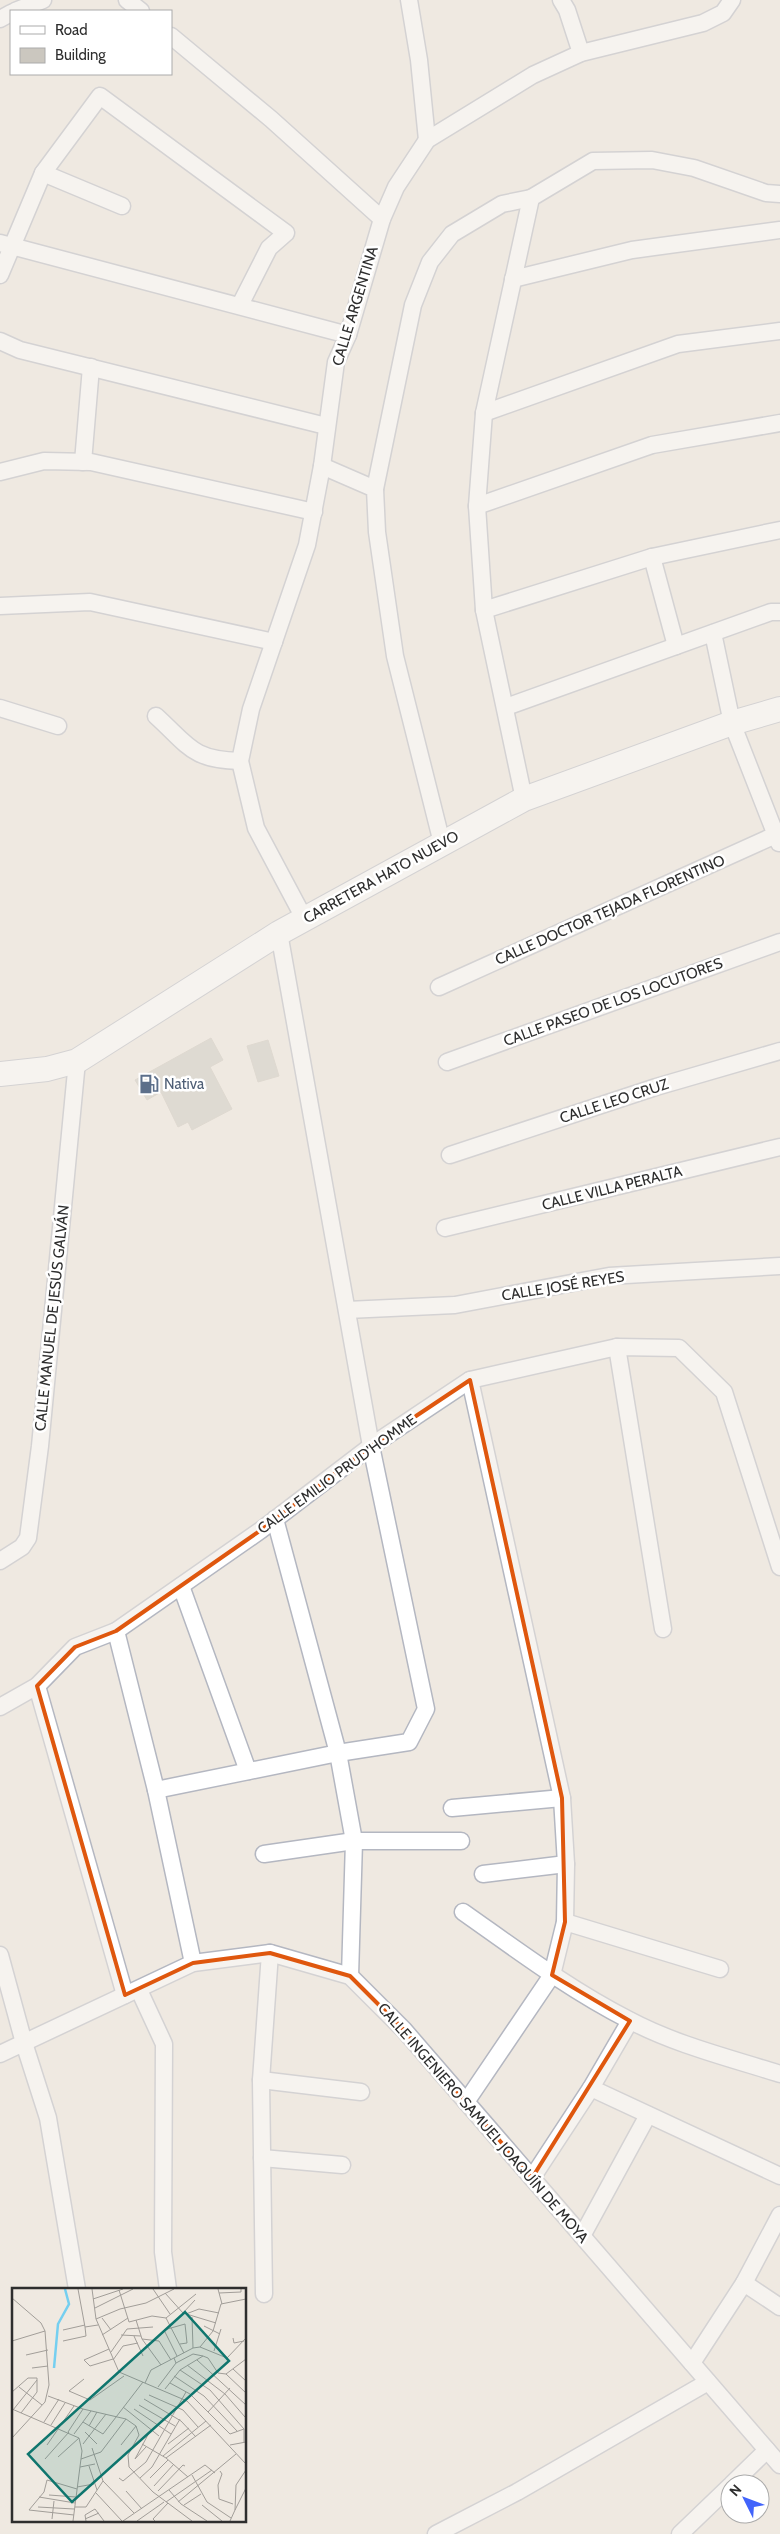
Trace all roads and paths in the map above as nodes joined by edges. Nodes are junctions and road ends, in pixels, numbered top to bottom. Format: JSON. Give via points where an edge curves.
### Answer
{"nodes":[{"id":1,"x":43,"y":0,"type":"edge"},
{"id":2,"x":127,"y":0,"type":"edge"},
{"id":3,"x":409,"y":0,"type":"edge"},
{"id":4,"x":561,"y":0,"type":"edge"},
{"id":5,"x":732,"y":0,"type":"edge"},
{"id":6,"x":18,"y":8,"type":"edge"},
{"id":7,"x":140,"y":10,"type":"edge"},
{"id":8,"x":172,"y":37,"type":"edge"},
{"id":9,"x":581,"y":53,"type":"junction"},
{"id":10,"x":427,"y":140,"type":"junction"},
{"id":11,"x":43,"y":173,"type":"junction"},
{"id":12,"x":780,"y":194,"type":"edge"},
{"id":13,"x":531,"y":198,"type":"junction"},
{"id":14,"x":122,"y":206,"type":"dead end"},
{"id":15,"x":382,"y":219,"type":"junction"},
{"id":16,"x":780,"y":230,"type":"edge"},
{"id":17,"x":7,"y":244,"type":"edge"},
{"id":18,"x":0,"y":275,"type":"edge"},
{"id":19,"x":513,"y":279,"type":"junction"},
{"id":20,"x":240,"y":305,"type":"junction"},
{"id":21,"x":780,"y":331,"type":"edge"},
{"id":22,"x":348,"y":335,"type":"junction"},
{"id":23,"x":0,"y":341,"type":"edge"},
{"id":24,"x":92,"y":367,"type":"junction"},
{"id":25,"x":484,"y":413,"type":"junction"},
{"id":26,"x":780,"y":423,"type":"edge"},
{"id":27,"x":326,"y":426,"type":"junction"},
{"id":28,"x":83,"y":462,"type":"junction"},
{"id":29,"x":322,"y":466,"type":"junction"},
{"id":30,"x":0,"y":472,"type":"edge"},
{"id":31,"x":375,"y":489,"type":"junction"},
{"id":32,"x":477,"y":506,"type":"junction"},
{"id":33,"x":314,"y":512,"type":"junction"},
{"id":34,"x":780,"y":530,"type":"edge"},
{"id":35,"x":652,"y":557,"type":"junction"},
{"id":36,"x":0,"y":606,"type":"edge"},
{"id":37,"x":484,"y":610,"type":"junction"},
{"id":38,"x":780,"y":612,"type":"edge"},
{"id":39,"x":713,"y":633,"type":"junction"},
{"id":40,"x":274,"y":642,"type":"junction"},
{"id":41,"x":676,"y":646,"type":"junction"},
{"id":42,"x":506,"y":707,"type":"junction"},
{"id":43,"x":0,"y":708,"type":"edge"},
{"id":44,"x":780,"y":709,"type":"edge"},
{"id":45,"x":156,"y":716,"type":"dead end"},
{"id":46,"x":732,"y":723,"type":"junction"},
{"id":47,"x":58,"y":726,"type":"dead end"},
{"id":48,"x":240,"y":761,"type":"junction"},
{"id":49,"x":524,"y":800,"type":"junction"},
{"id":50,"x":779,"y":838,"type":"edge"},
{"id":51,"x":442,"y":843,"type":"junction"},
{"id":52,"x":305,"y":920,"type":"junction"},
{"id":53,"x":279,"y":932,"type":"junction"},
{"id":54,"x":780,"y":942,"type":"edge"},
{"id":55,"x":439,"y":987,"type":"dead end"},
{"id":56,"x":780,"y":1051,"type":"edge"},
{"id":57,"x":76,"y":1061,"type":"junction"},
{"id":58,"x":447,"y":1062,"type":"dead end"},
{"id":59,"x":0,"y":1074,"type":"edge"},
{"id":60,"x":780,"y":1147,"type":"edge"},
{"id":61,"x":450,"y":1155,"type":"dead end"},
{"id":62,"x":445,"y":1228,"type":"dead end"},
{"id":63,"x":779,"y":1271,"type":"edge"},
{"id":64,"x":347,"y":1310,"type":"junction"},
{"id":65,"x":617,"y":1347,"type":"junction"},
{"id":66,"x":470,"y":1380,"type":"junction"},
{"id":67,"x":371,"y":1446,"type":"junction"},
{"id":68,"x":275,"y":1519,"type":"junction"},
{"id":69,"x":0,"y":1561,"type":"edge"},
{"id":70,"x":780,"y":1568,"type":"edge"},
{"id":71,"x":181,"y":1586,"type":"junction"},
{"id":72,"x":663,"y":1629,"type":"dead end"},
{"id":73,"x":116,"y":1631,"type":"junction"},
{"id":74,"x":37,"y":1686,"type":"junction"},
{"id":75,"x":0,"y":1707,"type":"edge"},
{"id":76,"x":338,"y":1753,"type":"junction"},
{"id":77,"x":248,"y":1771,"type":"junction"},
{"id":78,"x":156,"y":1790,"type":"junction"},
{"id":79,"x":562,"y":1798,"type":"junction"},
{"id":80,"x":452,"y":1808,"type":"dead end"},
{"id":81,"x":354,"y":1841,"type":"junction"},
{"id":82,"x":460,"y":1841,"type":"dead end"},
{"id":83,"x":264,"y":1854,"type":"dead end"},
{"id":84,"x":566,"y":1864,"type":"junction"},
{"id":85,"x":483,"y":1874,"type":"dead end"},
{"id":86,"x":463,"y":1912,"type":"dead end"},
{"id":87,"x":565,"y":1922,"type":"junction"},
{"id":88,"x":270,"y":1953,"type":"junction"},
{"id":89,"x":0,"y":1954,"type":"edge"},
{"id":90,"x":193,"y":1963,"type":"junction"},
{"id":91,"x":720,"y":1969,"type":"dead end"},
{"id":92,"x":552,"y":1974,"type":"junction"},
{"id":93,"x":350,"y":1976,"type":"junction"},
{"id":94,"x":132,"y":1993,"type":"junction"},
{"id":95,"x":630,"y":2021,"type":"junction"},
{"id":96,"x":24,"y":2043,"type":"junction"},
{"id":97,"x":0,"y":2054,"type":"edge"},
{"id":98,"x":780,"y":2074,"type":"edge"},
{"id":99,"x":261,"y":2080,"type":"junction"},
{"id":100,"x":592,"y":2088,"type":"junction"},
{"id":101,"x":361,"y":2092,"type":"dead end"},
{"id":102,"x":466,"y":2102,"type":"junction"},
{"id":103,"x":648,"y":2116,"type":"junction"},
{"id":104,"x":262,"y":2158,"type":"junction"},
{"id":105,"x":342,"y":2165,"type":"dead end"},
{"id":106,"x":780,"y":2176,"type":"edge"},
{"id":107,"x":532,"y":2178,"type":"junction"},
{"id":108,"x":780,"y":2216,"type":"edge"},
{"id":109,"x":582,"y":2236,"type":"junction"},
{"id":110,"x":744,"y":2283,"type":"junction"},
{"id":111,"x":77,"y":2288,"type":"edge"},
{"id":112,"x":168,"y":2288,"type":"edge"},
{"id":113,"x":264,"y":2294,"type":"dead end"},
{"id":114,"x":780,"y":2307,"type":"edge"},
{"id":115,"x":692,"y":2363,"type":"junction"},
{"id":116,"x":708,"y":2382,"type":"junction"},
{"id":117,"x":767,"y":2450,"type":"junction"},
{"id":118,"x":780,"y":2465,"type":"edge"},
{"id":119,"x":742,"y":2474,"type":"edge"},
{"id":120,"x":720,"y":2496,"type":"edge"},
{"id":121,"x":436,"y":2534,"type":"edge"},
{"id":122,"x":680,"y":2534,"type":"edge"}],
"edges":[{"from":1,"to":6,"type":"street"},
{"from":2,"to":7,"type":"street"},
{"from":3,"to":10,"type":"street"},
{"from":4,"to":9,"type":"street"},
{"from":5,"to":9,"type":"street","name":"CALLE ARGENTINA","via":[[723,13],[703,23]]},
{"from":8,"to":15,"type":"street","via":[[271,119]]},
{"from":9,"to":10,"type":"street","name":"CALLE ARGENTINA","via":[[533,75]]},
{"from":10,"to":15,"type":"street","name":"CALLE ARGENTINA","via":[[396,187]]},
{"from":11,"to":14,"type":"street"},
{"from":11,"to":17,"type":"street"},
{"from":11,"to":20,"type":"street","via":[[100,96],[286,233],[269,248]]},
{"from":12,"to":13,"type":"street","via":[[766,193],[694,168],[652,160],[593,161]]},
{"from":13,"to":19,"type":"street"},
{"from":13,"to":31,"type":"street","via":[[502,204],[452,234],[430,262],[413,305]]},
{"from":15,"to":22,"type":"street","name":"CALLE ARGENTINA"},
{"from":16,"to":19,"type":"street","via":[[632,250]]},
{"from":17,"to":18,"type":"street"},
{"from":17,"to":20,"type":"street"},
{"from":19,"to":25,"type":"street"},
{"from":20,"to":22,"type":"street"},
{"from":21,"to":25,"type":"street","via":[[678,344]]},
{"from":22,"to":27,"type":"street","name":"CALLE ARGENTINA","via":[[336,362]]},
{"from":23,"to":24,"type":"street","via":[[20,350]]},
{"from":24,"to":27,"type":"street"},
{"from":24,"to":28,"type":"street"},
{"from":25,"to":32,"type":"street"},
{"from":26,"to":32,"type":"street","via":[[652,445]]},
{"from":27,"to":29,"type":"street","name":"CALLE ARGENTINA"},
{"from":28,"to":30,"type":"street","via":[[44,461]]},
{"from":28,"to":33,"type":"street"},
{"from":29,"to":31,"type":"street"},
{"from":29,"to":33,"type":"street","name":"CALLE ARGENTINA"},
{"from":31,"to":51,"type":"street","via":[[377,532],[395,656]]},
{"from":32,"to":37,"type":"street"},
{"from":33,"to":40,"type":"street","name":"CALLE ARGENTINA","via":[[307,545]]},
{"from":34,"to":35,"type":"street"},
{"from":35,"to":37,"type":"street"},
{"from":35,"to":41,"type":"street"},
{"from":36,"to":40,"type":"street","via":[[90,602]]},
{"from":37,"to":42,"type":"street"},
{"from":38,"to":39,"type":"street","via":[[771,612]]},
{"from":39,"to":41,"type":"street"},
{"from":39,"to":46,"type":"street"},
{"from":40,"to":48,"type":"street","name":"CALLE ARGENTINA","via":[[251,708]]},
{"from":41,"to":42,"type":"street"},
{"from":42,"to":49,"type":"street"},
{"from":43,"to":47,"type":"street"},
{"from":44,"to":46,"type":"main road","name":"CARRETERA HATO NUEVO"},
{"from":45,"to":48,"type":"street","via":[[194,752],[216,760]]},
{"from":46,"to":49,"type":"main road","name":"CARRETERA HATO NUEVO"},
{"from":46,"to":50,"type":"street"},
{"from":48,"to":52,"type":"street","name":"CALLE ARGENTINA","via":[[256,828]]},
{"from":49,"to":51,"type":"main road","name":"CARRETERA HATO NUEVO"},
{"from":50,"to":55,"type":"street","name":"CALLE DOCTOR TEJADA FLORENTINO"},
{"from":51,"to":52,"type":"main road","name":"CARRETERA HATO NUEVO"},
{"from":52,"to":53,"type":"main road","name":"CARRETERA HATO NUEVO"},
{"from":53,"to":57,"type":"main road","name":"CARRETERA HATO NUEVO"},
{"from":53,"to":64,"type":"street"},
{"from":54,"to":58,"type":"street","name":"CALLE PASEO DE LOS LOCUTORES"},
{"from":56,"to":61,"type":"street","name":"CALLE LEO CRUZ","via":[[656,1087]]},
{"from":57,"to":59,"type":"main road","name":"CARRETERA HATO NUEVO","via":[[46,1070]]},
{"from":57,"to":69,"type":"street","name":"CALLE MANUEL DE JESÚS GALVÁN","via":[[40,1446],[28,1538],[22,1547]]},
{"from":60,"to":62,"type":"street","name":"CALLE VILLA PERALTA"},
{"from":63,"to":64,"type":"street","name":"CALLE JOSÉ REYES","via":[[609,1276],[455,1305]]},
{"from":64,"to":67,"type":"street"},
{"from":65,"to":66,"type":"street","name":"CALLE EMILIO PRUD'HOMME"},
{"from":65,"to":70,"type":"street","name":"CALLE EMILIO PRUD'HOMME","via":[[679,1348],[724,1392]]},
{"from":65,"to":72,"type":"street"},
{"from":66,"to":67,"type":"street","name":"CALLE EMILIO PRUD'HOMME"},
{"from":66,"to":79,"type":"street"},
{"from":67,"to":68,"type":"street","name":"CALLE EMILIO PRUD'HOMME"},
{"from":67,"to":76,"type":"street","via":[[426,1709],[409,1742]]},
{"from":68,"to":71,"type":"street","name":"CALLE EMILIO PRUD'HOMME"},
{"from":68,"to":76,"type":"street"},
{"from":71,"to":73,"type":"street","name":"CALLE EMILIO PRUD'HOMME"},
{"from":71,"to":77,"type":"street"},
{"from":73,"to":74,"type":"street","name":"CALLE EMILIO PRUD'HOMME","via":[[75,1647]]},
{"from":73,"to":78,"type":"street"},
{"from":74,"to":75,"type":"street","name":"CALLE EMILIO PRUD'HOMME"},
{"from":74,"to":94,"type":"street"},
{"from":76,"to":77,"type":"street"},
{"from":76,"to":81,"type":"street"},
{"from":77,"to":78,"type":"street"},
{"from":78,"to":90,"type":"street"},
{"from":79,"to":80,"type":"street"},
{"from":79,"to":84,"type":"street"},
{"from":81,"to":82,"type":"street"},
{"from":81,"to":83,"type":"street"},
{"from":81,"to":93,"type":"street"},
{"from":84,"to":85,"type":"street"},
{"from":84,"to":87,"type":"street"},
{"from":86,"to":92,"type":"street"},
{"from":87,"to":91,"type":"street"},
{"from":87,"to":92,"type":"street"},
{"from":88,"to":90,"type":"street","name":"CALLE INGENIERO SAMUEL JOAQUÍN DE MOYA"},
{"from":88,"to":93,"type":"street","name":"CALLE INGENIERO SAMUEL JOAQUÍN DE MOYA"},
{"from":88,"to":99,"type":"street"},
{"from":89,"to":96,"type":"street"},
{"from":90,"to":94,"type":"street","name":"CALLE INGENIERO SAMUEL JOAQUÍN DE MOYA"},
{"from":92,"to":95,"type":"street"},
{"from":92,"to":102,"type":"street"},
{"from":93,"to":102,"type":"street","name":"CALLE INGENIERO SAMUEL JOAQUÍN DE MOYA","via":[[404,2030]]},
{"from":94,"to":96,"type":"street","name":"CALLE INGENIERO SAMUEL JOAQUÍN DE MOYA"},
{"from":94,"to":112,"type":"street","via":[[164,2044],[163,2252]]},
{"from":95,"to":98,"type":"street","via":[[683,2043]]},
{"from":95,"to":100,"type":"street"},
{"from":96,"to":97,"type":"street","name":"CALLE INGENIERO SAMUEL JOAQUÍN DE MOYA"},
{"from":96,"to":111,"type":"street","via":[[48,2118]]},
{"from":99,"to":101,"type":"street"},
{"from":99,"to":104,"type":"street"},
{"from":100,"to":103,"type":"street"},
{"from":100,"to":107,"type":"street"},
{"from":102,"to":107,"type":"street","name":"CALLE INGENIERO SAMUEL JOAQUÍN DE MOYA"},
{"from":103,"to":106,"type":"street"},
{"from":103,"to":109,"type":"street"},
{"from":104,"to":105,"type":"street"},
{"from":104,"to":113,"type":"street"},
{"from":107,"to":109,"type":"street","name":"CALLE INGENIERO SAMUEL JOAQUÍN DE MOYA"},
{"from":108,"to":110,"type":"street"},
{"from":109,"to":115,"type":"street","name":"CALLE INGENIERO SAMUEL JOAQUÍN DE MOYA"},
{"from":110,"to":114,"type":"street"},
{"from":110,"to":115,"type":"street"},
{"from":115,"to":116,"type":"street","name":"CALLE INGENIERO SAMUEL JOAQUÍN DE MOYA"},
{"from":116,"to":117,"type":"street","name":"CALLE INGENIERO SAMUEL JOAQUÍN DE MOYA"},
{"from":116,"to":121,"type":"street","via":[[517,2492]]},
{"from":117,"to":118,"type":"street","name":"CALLE INGENIERO SAMUEL JOAQUÍN DE MOYA"},
{"from":117,"to":119,"type":"street"},
{"from":120,"to":122,"type":"street"}]}
